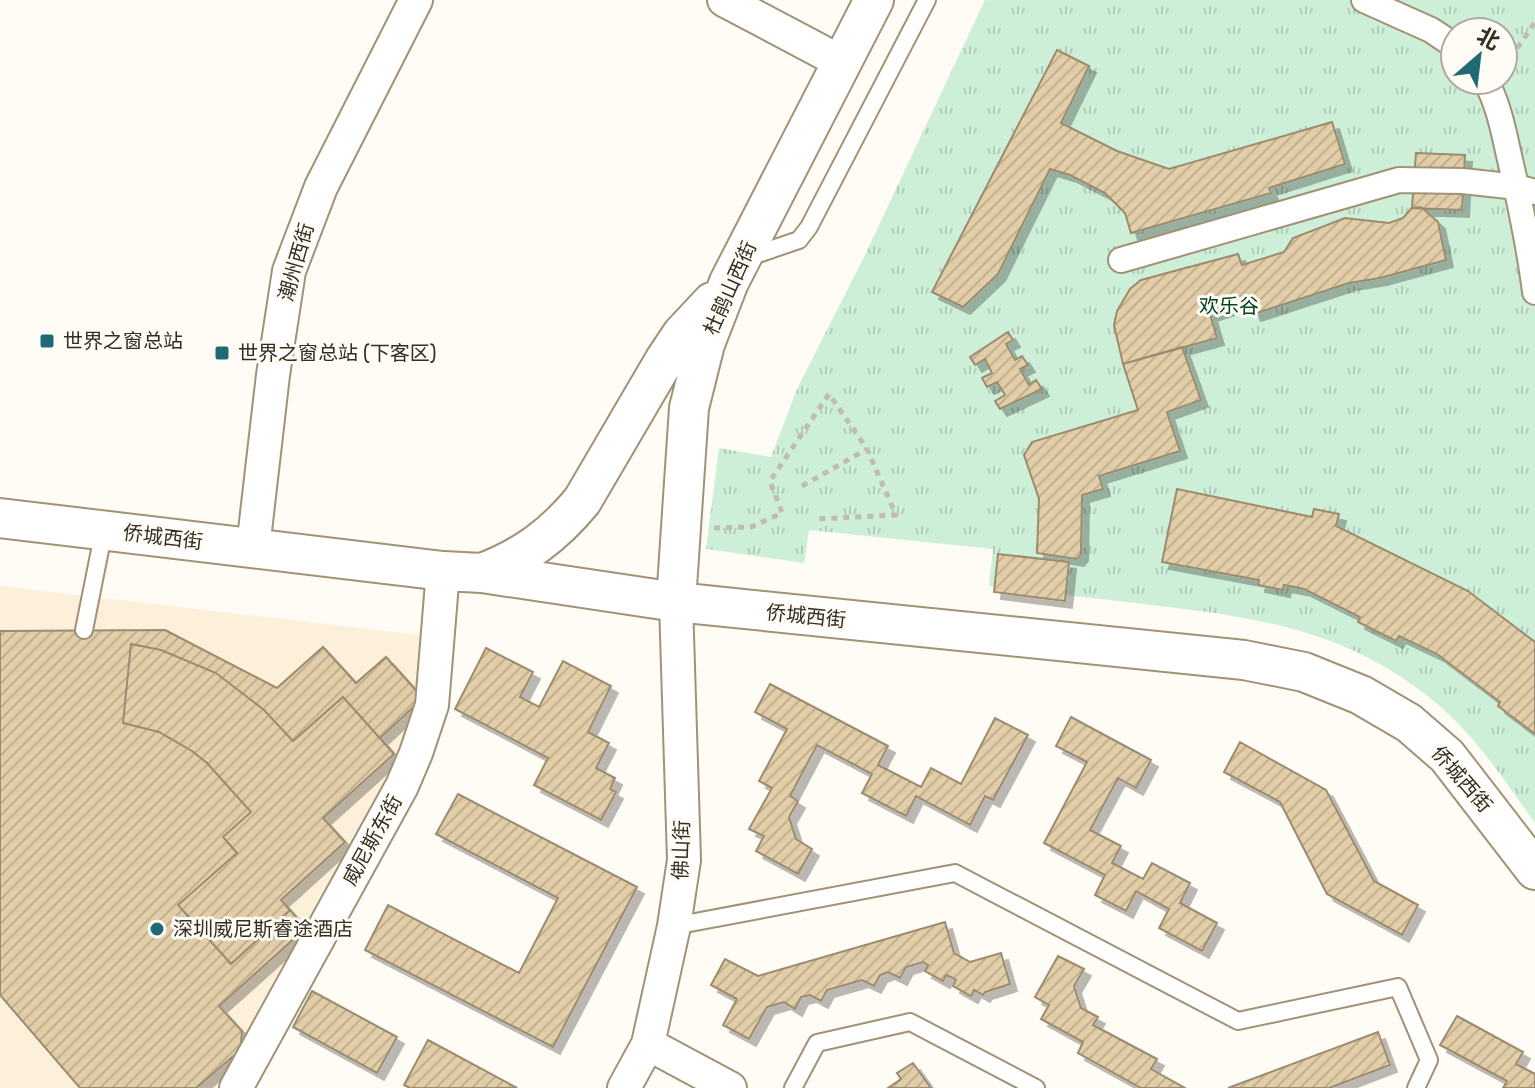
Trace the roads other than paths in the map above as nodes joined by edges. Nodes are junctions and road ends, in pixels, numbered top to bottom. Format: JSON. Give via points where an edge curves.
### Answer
{"nodes":[{"id":1,"x":416,"y":0,"type":"edge"},
{"id":2,"x":724,"y":0,"type":"edge"},
{"id":3,"x":874,"y":0,"type":"edge"},
{"id":4,"x":927,"y":0,"type":"edge"},
{"id":5,"x":1364,"y":0,"type":"edge"},
{"id":6,"x":1439,"y":35,"type":"edge"},
{"id":7,"x":841,"y":62,"type":"junction"},
{"id":8,"x":1491,"y":96,"type":"edge"},
{"id":9,"x":1526,"y":190,"type":"edge"},
{"id":10,"x":1121,"y":260,"type":"dead end"},
{"id":11,"x":735,"y":271,"type":"junction"},
{"id":12,"x":1535,"y":292,"type":"edge"},
{"id":13,"x":0,"y":518,"type":"edge"},
{"id":14,"x":104,"y":530,"type":"junction"},
{"id":15,"x":253,"y":548,"type":"junction"},
{"id":16,"x":443,"y":571,"type":"junction"},
{"id":17,"x":482,"y":573,"type":"junction"},
{"id":18,"x":676,"y":602,"type":"junction"},
{"id":19,"x":84,"y":630,"type":"dead end"},
{"id":20,"x":1535,"y":870,"type":"edge"},
{"id":21,"x":674,"y":926,"type":"junction"},
{"id":22,"x":648,"y":1044,"type":"junction"},
{"id":23,"x":236,"y":1088,"type":"edge"},
{"id":24,"x":624,"y":1088,"type":"edge"},
{"id":25,"x":730,"y":1088,"type":"edge"},
{"id":26,"x":793,"y":1088,"type":"edge"},
{"id":27,"x":1036,"y":1088,"type":"edge"},
{"id":28,"x":1416,"y":1088,"type":"edge"}],
"edges":[{"from":1,"to":15,"type":"street","name":"潮州西街","via":[[321,187],[289,271]]},
{"from":2,"to":7,"type":"street"},
{"from":3,"to":7,"type":"street","name":"杜鹃山西街"},
{"from":4,"to":11,"type":"lane","via":[[809,227],[799,240]]},
{"from":5,"to":6,"type":"street"},
{"from":7,"to":11,"type":"street","name":"杜鹃山西街"},
{"from":8,"to":9,"type":"street"},
{"from":9,"to":10,"type":"street","via":[[1463,181],[1399,180]]},
{"from":9,"to":12,"type":"street"},
{"from":11,"to":17,"type":"street","via":[[682,334],[565,522],[529,552]]},
{"from":11,"to":18,"type":"street","name":"杜鹃山西街","via":[[705,344],[689,408]]},
{"from":13,"to":14,"type":"street","name":"侨城西街"},
{"from":14,"to":15,"type":"street","name":"侨城西街"},
{"from":14,"to":19,"type":"lane"},
{"from":15,"to":16,"type":"street","name":"侨城西街"},
{"from":16,"to":17,"type":"street","name":"侨城西街"},
{"from":16,"to":23,"type":"street","name":"威尼斯东街","via":[[432,705],[416,753]]},
{"from":17,"to":18,"type":"street","name":"侨城西街"},
{"from":18,"to":20,"type":"street","name":"侨城西街","via":[[1244,660],[1304,672],[1361,695],[1409,723],[1447,756]]},
{"from":18,"to":21,"type":"street","name":"佛山街","via":[[684,860]]},
{"from":21,"to":22,"type":"street","name":"佛山街"},
{"from":21,"to":28,"type":"lane","via":[[955,873],[1238,1021],[1398,987],[1429,1060]]},
{"from":22,"to":24,"type":"street","name":"佛山街"},
{"from":22,"to":25,"type":"street"},
{"from":26,"to":27,"type":"lane","via":[[817,1043],[910,1022]]}]}
